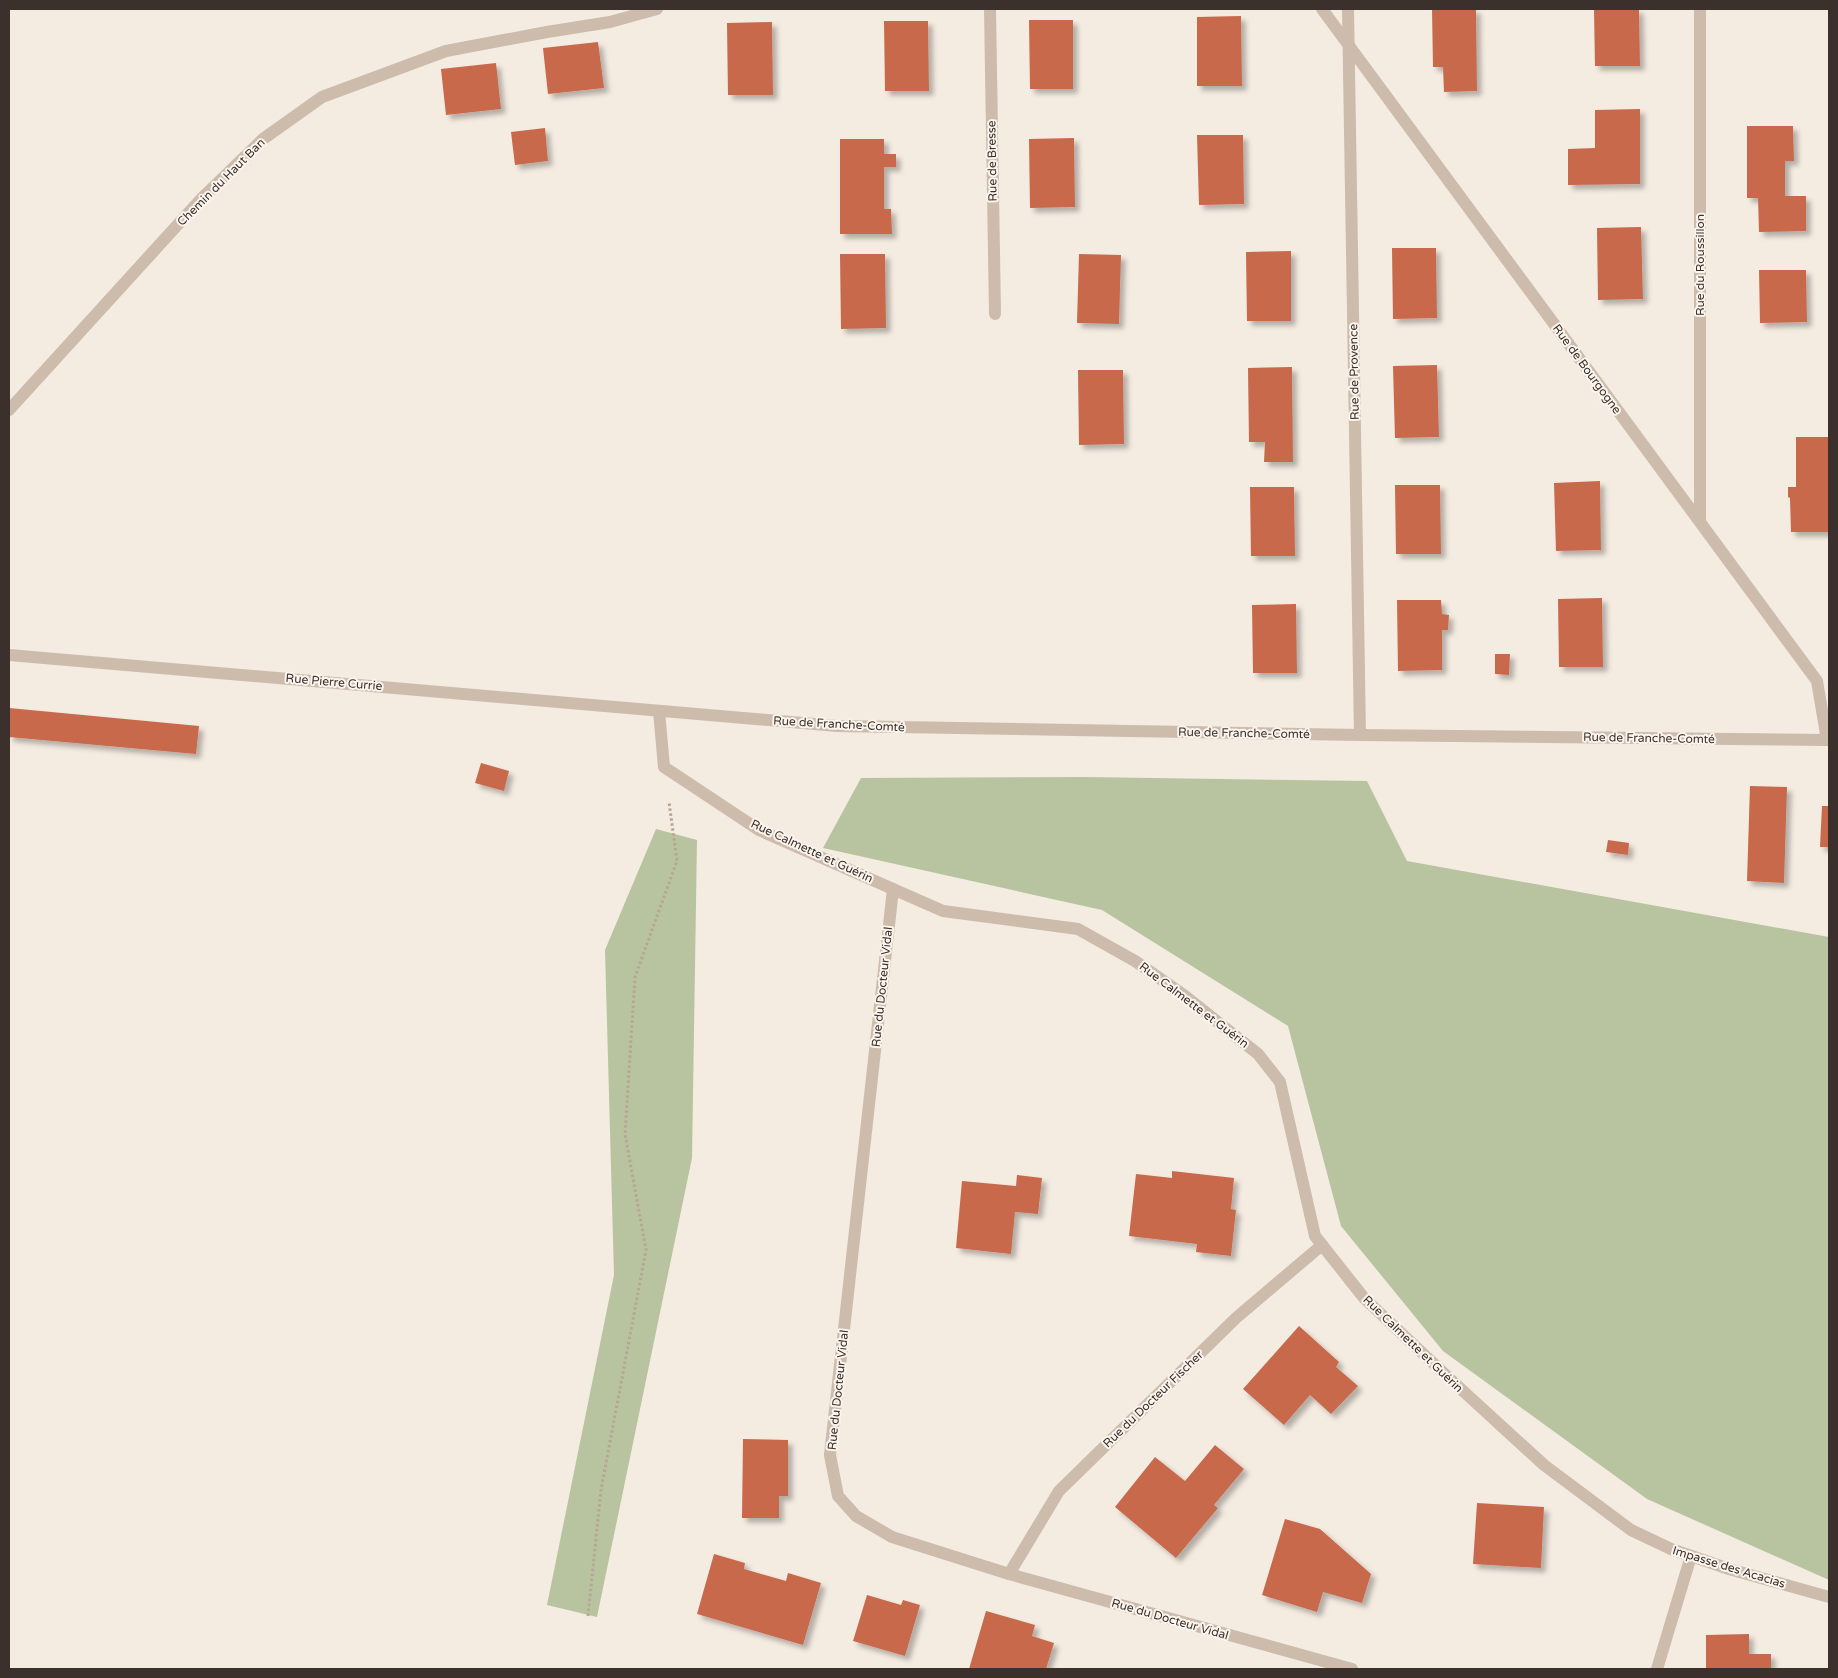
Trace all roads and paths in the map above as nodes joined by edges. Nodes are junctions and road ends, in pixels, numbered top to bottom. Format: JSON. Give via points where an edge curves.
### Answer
{"nodes":[{"id":1,"x":656,"y":9,"type":"edge"},
{"id":2,"x":990,"y":9,"type":"edge"},
{"id":3,"x":1322,"y":9,"type":"edge"},
{"id":4,"x":1348,"y":9,"type":"edge"},
{"id":5,"x":1700,"y":9,"type":"edge"},
{"id":6,"x":1349,"y":46,"type":"junction"},
{"id":7,"x":995,"y":314,"type":"dead end"},
{"id":8,"x":9,"y":410,"type":"edge"},
{"id":9,"x":1700,"y":521,"type":"junction"},
{"id":10,"x":9,"y":655,"type":"edge"},
{"id":11,"x":659,"y":711,"type":"junction"},
{"id":12,"x":1360,"y":735,"type":"junction"},
{"id":13,"x":1828,"y":740,"type":"edge"},
{"id":14,"x":664,"y":767,"type":"junction"},
{"id":15,"x":893,"y":889,"type":"junction"},
{"id":16,"x":1322,"y":1245,"type":"junction"},
{"id":17,"x":1631,"y":1530,"type":"joint"},
{"id":18,"x":1691,"y":1556,"type":"junction"},
{"id":19,"x":1009,"y":1574,"type":"junction"},
{"id":20,"x":1829,"y":1597,"type":"edge"},
{"id":21,"x":588,"y":1616,"type":"dead end"},
{"id":22,"x":1352,"y":1669,"type":"edge"},
{"id":23,"x":1657,"y":1669,"type":"edge"}],
"edges":[{"from":1,"to":8,"type":"street","name":"Chemin du Haut Ban","via":[[610,22],[446,51],[322,97],[263,139],[202,198]]},
{"from":2,"to":7,"type":"street","name":"Rue de Bresse"},
{"from":3,"to":6,"type":"street","name":"Rue de Bourgogne"},
{"from":4,"to":6,"type":"street","name":"Rue de Provence"},
{"from":5,"to":9,"type":"street","name":"Rue du Roussillon"},
{"from":6,"to":9,"type":"street","name":"Rue de Bourgogne"},
{"from":6,"to":12,"type":"street","name":"Rue de Provence"},
{"from":9,"to":13,"type":"street","name":"Rue de Bourgogne","via":[[1817,681]]},
{"from":10,"to":11,"type":"street","name":"Rue Pierre Currie"},
{"from":11,"to":12,"type":"street","name":"Rue de Franche-Comté","via":[[837,726]]},
{"from":11,"to":14,"type":"street"},
{"from":12,"to":13,"type":"street","name":"Rue de Franche-Comté"},
{"from":14,"to":15,"type":"street","name":"Rue Calmette et Guérin","via":[[759,830]]},
{"from":14,"to":21,"type":"path","via":[[677,861],[635,977],[625,1134],[646,1250],[601,1490]]},
{"from":15,"to":16,"type":"street","name":"Rue Calmette et Guérin","via":[[943,911],[1078,929],[1149,971],[1258,1054],[1280,1082],[1314,1236]]},
{"from":15,"to":19,"type":"street","name":"Rue du Docteur Vidal","via":[[830,1455],[838,1496],[856,1516],[892,1536]]},
{"from":16,"to":17,"type":"street","name":"Rue Calmette et Guérin","via":[[1364,1298],[1450,1380],[1544,1465]]},
{"from":16,"to":19,"type":"street","name":"Rue du Docteur Fischer","via":[[1236,1318],[1059,1491]]},
{"from":17,"to":18,"type":"street","name":"Impasse des Acacias"},
{"from":18,"to":20,"type":"street","name":"Impasse des Acacias"},
{"from":18,"to":23,"type":"street"},
{"from":19,"to":22,"type":"street","name":"Rue du Docteur Vidal"}]}
